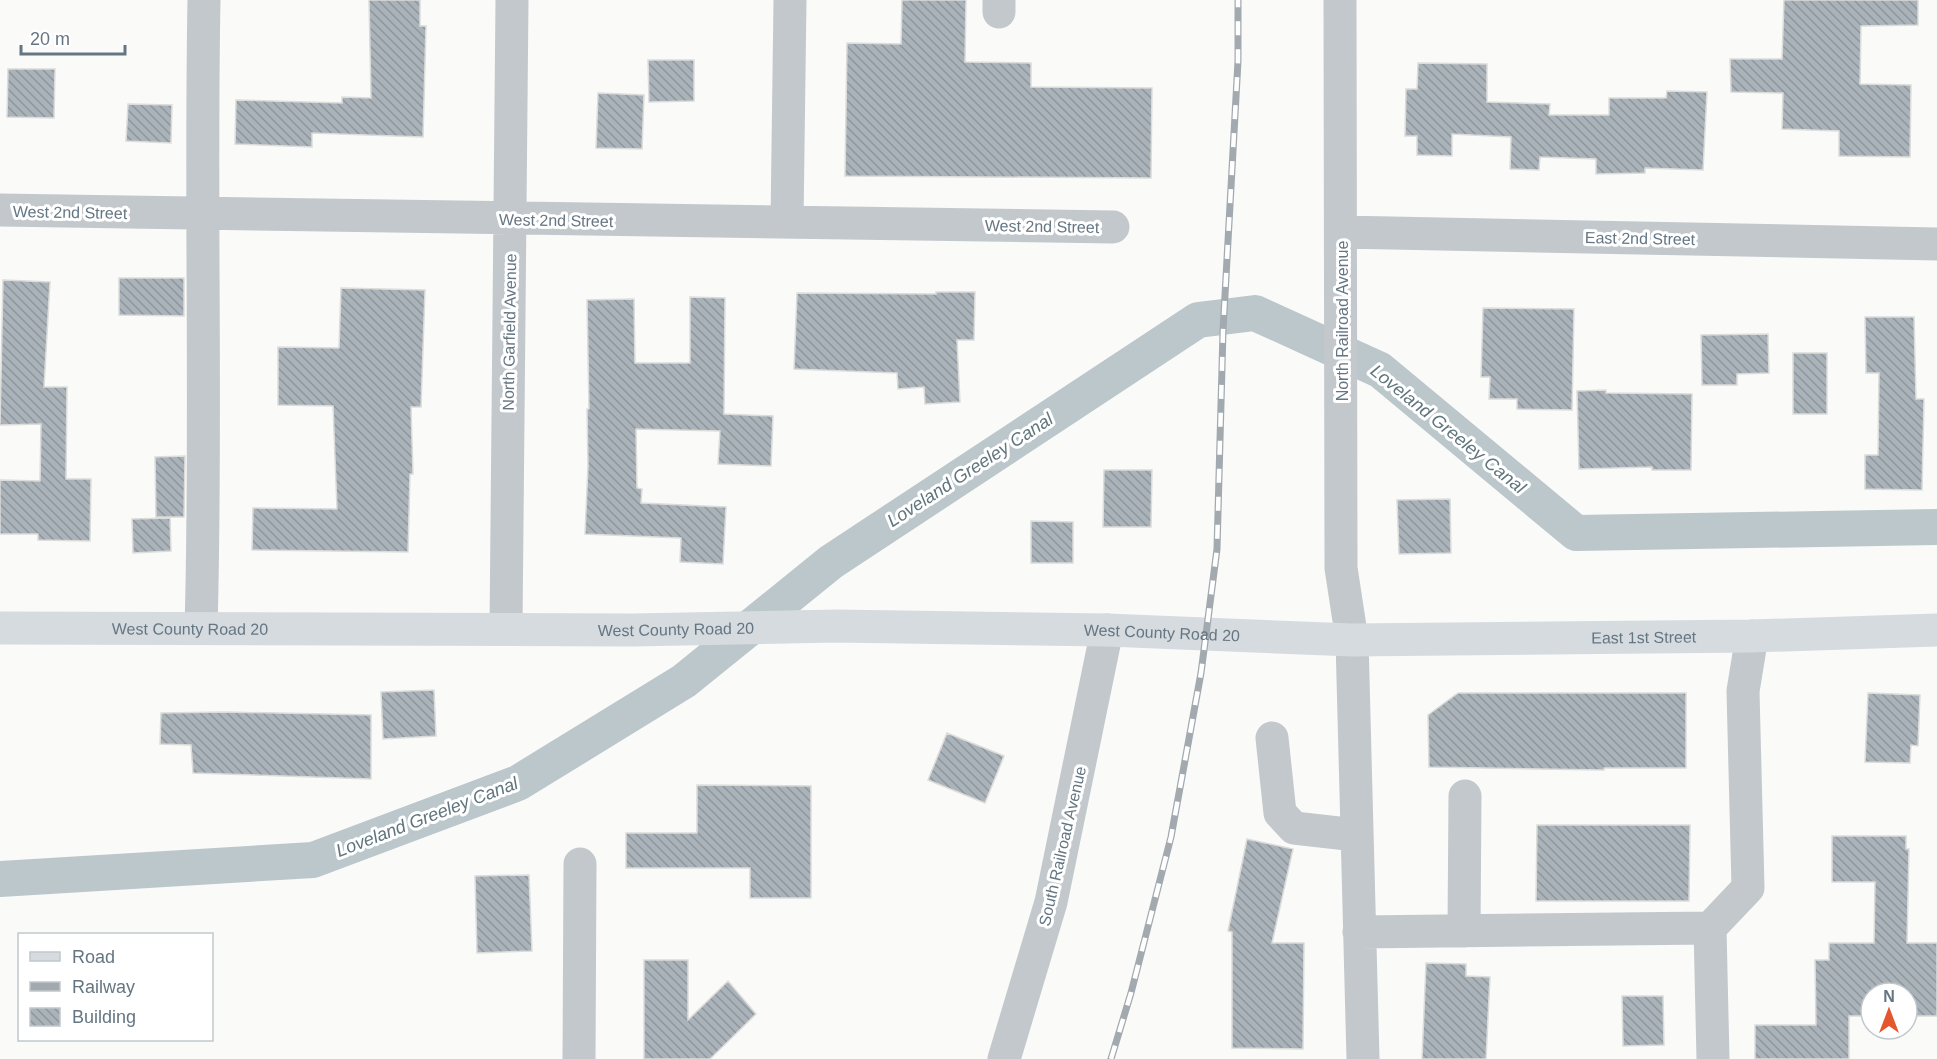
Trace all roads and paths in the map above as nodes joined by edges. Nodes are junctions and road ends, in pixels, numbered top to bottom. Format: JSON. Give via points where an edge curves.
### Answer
{"nodes":[{"id":1,"x":204,"y":0,"type":"edge"},
{"id":2,"x":512,"y":0,"type":"edge"},
{"id":3,"x":790,"y":0,"type":"edge"},
{"id":4,"x":1340,"y":0,"type":"edge"},
{"id":5,"x":0,"y":210,"type":"edge"},
{"id":6,"x":201,"y":214,"type":"junction"},
{"id":7,"x":510,"y":219,"type":"junction"},
{"id":8,"x":787,"y":222,"type":"junction"},
{"id":9,"x":1113,"y":227,"type":"dead end"},
{"id":10,"x":1342,"y":232,"type":"junction"},
{"id":11,"x":1937,"y":244,"type":"edge"},
{"id":12,"x":0,"y":628,"type":"edge"},
{"id":13,"x":201,"y":628,"type":"junction"},
{"id":14,"x":506,"y":628,"type":"junction"},
{"id":15,"x":1107,"y":630,"type":"junction"},
{"id":16,"x":1937,"y":630,"type":"edge"},
{"id":17,"x":1752,"y":636,"type":"junction"},
{"id":18,"x":1352,"y":640,"type":"junction"},
{"id":19,"x":1272,"y":738,"type":"dead end"},
{"id":20,"x":1466,"y":796,"type":"dead end"},
{"id":21,"x":1356,"y":835,"type":"junction"},
{"id":22,"x":580,"y":864,"type":"dead end"},
{"id":23,"x":1710,"y":928,"type":"junction"},
{"id":24,"x":1464,"y":931,"type":"junction"},
{"id":25,"x":1359,"y":932,"type":"junction"},
{"id":26,"x":579,"y":1059,"type":"edge"},
{"id":27,"x":1004,"y":1059,"type":"edge"},
{"id":28,"x":1362,"y":1059,"type":"edge"},
{"id":29,"x":1713,"y":1059,"type":"edge"}],
"edges":[{"from":1,"to":6,"type":"street"},
{"from":2,"to":7,"type":"street","name":"North Garfield Avenue"},
{"from":3,"to":8,"type":"street"},
{"from":4,"to":10,"type":"street","name":"North Railroad Avenue"},
{"from":5,"to":6,"type":"street","name":"West 2nd Street"},
{"from":6,"to":7,"type":"street","name":"West 2nd Street"},
{"from":6,"to":13,"type":"street","via":[[205,479]]},
{"from":7,"to":8,"type":"street","name":"West 2nd Street"},
{"from":7,"to":14,"type":"street","name":"North Garfield Avenue"},
{"from":8,"to":9,"type":"street","name":"West 2nd Street"},
{"from":10,"to":11,"type":"street","name":"East 2nd Street"},
{"from":10,"to":18,"type":"street","name":"North Railroad Avenue","via":[[1341,568]]},
{"from":12,"to":13,"type":"main road","name":"West County Road 20"},
{"from":13,"to":14,"type":"main road","name":"West County Road 20"},
{"from":14,"to":15,"type":"main road","name":"West County Road 20","via":[[836,626]]},
{"from":15,"to":18,"type":"main road","name":"West County Road 20"},
{"from":15,"to":27,"type":"street","name":"South Railroad Avenue","via":[[1051,902]]},
{"from":16,"to":17,"type":"main road","name":"East 1st Street"},
{"from":17,"to":18,"type":"main road","name":"East 1st Street"},
{"from":17,"to":23,"type":"street","via":[[1743,691],[1748,888]]},
{"from":18,"to":21,"type":"street"},
{"from":19,"to":21,"type":"street","via":[[1280,813],[1294,828]]},
{"from":20,"to":24,"type":"street"},
{"from":21,"to":25,"type":"street"},
{"from":22,"to":26,"type":"street"},
{"from":23,"to":24,"type":"street"},
{"from":23,"to":29,"type":"street"},
{"from":24,"to":25,"type":"street"},
{"from":25,"to":28,"type":"street"}]}
